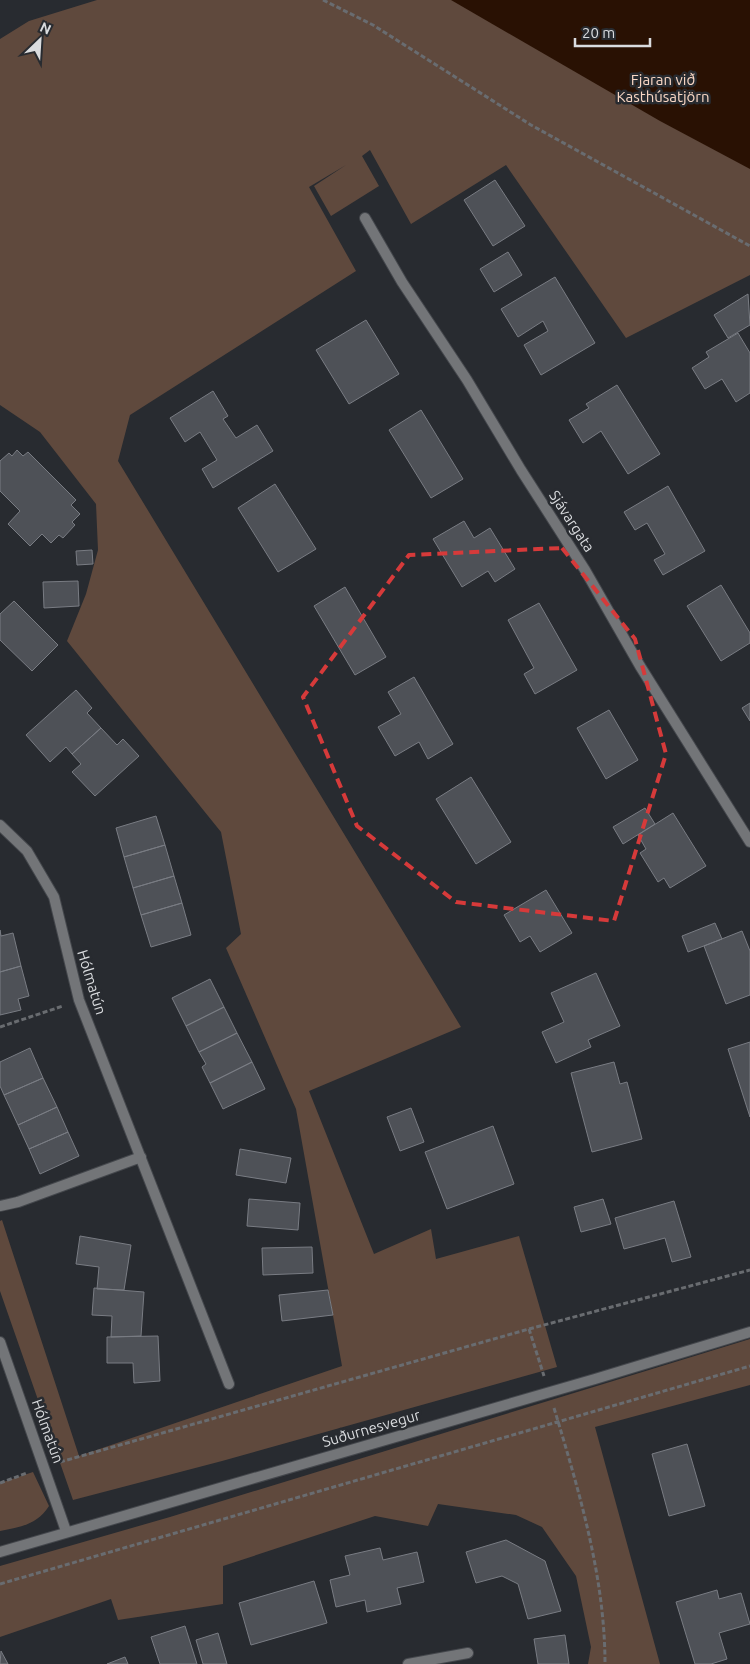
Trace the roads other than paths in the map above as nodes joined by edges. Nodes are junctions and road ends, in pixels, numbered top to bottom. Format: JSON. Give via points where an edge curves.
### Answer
{"nodes":[{"id":1,"x":365,"y":218,"type":"dead end"},
{"id":2,"x":0,"y":826,"type":"edge"},
{"id":3,"x":750,"y":842,"type":"edge"},
{"id":4,"x":141,"y":1157,"type":"junction"},
{"id":5,"x":0,"y":1206,"type":"edge"},
{"id":6,"x":750,"y":1332,"type":"edge"},
{"id":7,"x":0,"y":1342,"type":"edge"},
{"id":8,"x":229,"y":1384,"type":"dead end"},
{"id":9,"x":66,"y":1531,"type":"junction"},
{"id":10,"x":0,"y":1552,"type":"edge"},
{"id":11,"x":468,"y":1652,"type":"dead end"},
{"id":12,"x":408,"y":1664,"type":"edge"}],
"edges":[{"from":1,"to":3,"type":"street","name":"Sjávargata"},
{"from":2,"to":4,"type":"street","name":"Hólmatún","via":[[27,851],[54,897],[79,1000]]},
{"from":4,"to":5,"type":"street"},
{"from":4,"to":8,"type":"street","name":"Hólmatún"},
{"from":6,"to":9,"type":"street","name":"Suðurnesvegur","via":[[595,1380]]},
{"from":7,"to":9,"type":"street","name":"Hólmatún"},
{"from":9,"to":10,"type":"street","name":"Suðurnesvegur"},
{"from":11,"to":12,"type":"street"}]}
